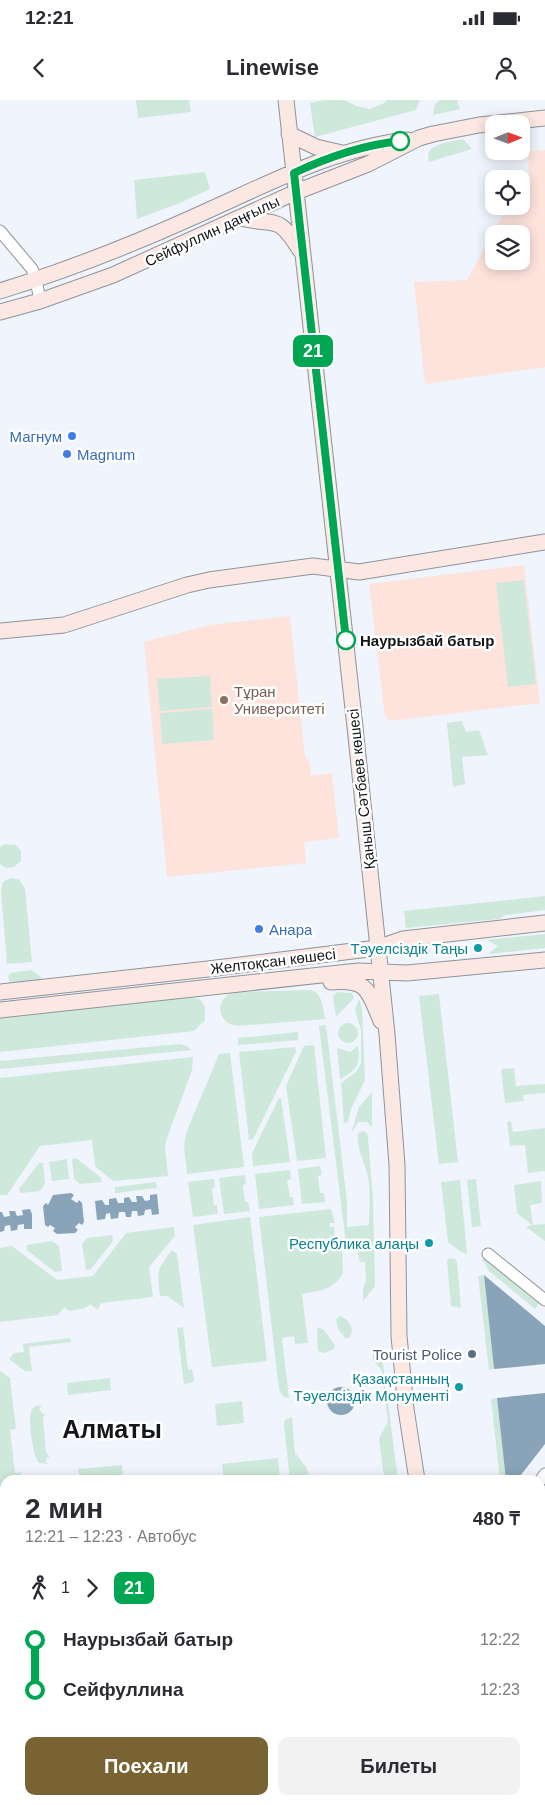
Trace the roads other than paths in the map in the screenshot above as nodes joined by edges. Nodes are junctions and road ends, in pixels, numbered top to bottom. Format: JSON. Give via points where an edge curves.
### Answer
{"nodes":[{"id":1,"x":286,"y":100,"type":"edge"},
{"id":2,"x":545,"y":118,"type":"edge"},
{"id":3,"x":289,"y":134,"type":"junction"},
{"id":4,"x":419,"y":138,"type":"junction"},
{"id":5,"x":343,"y":153,"type":"junction"},
{"id":6,"x":294,"y":173,"type":"junction"},
{"id":7,"x":296,"y":192,"type":"junction"},
{"id":8,"x":240,"y":218,"type":"junction"},
{"id":9,"x":0,"y":230,"type":"edge"},
{"id":10,"x":302,"y":253,"type":"junction"},
{"id":11,"x":35,"y":277,"type":"junction"},
{"id":12,"x":82,"y":286,"type":"junction"},
{"id":13,"x":0,"y":291,"type":"edge"},
{"id":14,"x":40,"y":301,"type":"junction"},
{"id":15,"x":0,"y":312,"type":"edge"},
{"id":16,"x":0,"y":323,"type":"edge"},
{"id":17,"x":545,"y":542,"type":"edge"},
{"id":18,"x":338,"y":569,"type":"junction"},
{"id":19,"x":0,"y":631,"type":"edge"},
{"id":20,"x":545,"y":924,"type":"edge"},
{"id":21,"x":378,"y":948,"type":"junction"},
{"id":22,"x":545,"y":960,"type":"edge"},
{"id":23,"x":208,"y":969,"type":"junction"},
{"id":24,"x":380,"y":972,"type":"junction"},
{"id":25,"x":240,"y":983,"type":"junction"},
{"id":26,"x":210,"y":986,"type":"junction"},
{"id":27,"x":0,"y":992,"type":"edge"},
{"id":28,"x":0,"y":1010,"type":"edge"},
{"id":29,"x":386,"y":1034,"type":"junction"},
{"id":30,"x":488,"y":1254,"type":"dead end"},
{"id":31,"x":545,"y":1300,"type":"edge"},
{"id":32,"x":417,"y":1475,"type":"edge"}],
"edges":[{"from":1,"to":3,"type":"main road","name":"Қаныш Сәтбаев көшесі"},
{"from":2,"to":4,"type":"main road","name":"Сейфуллин даңғылы","via":[[479,125]]},
{"from":3,"to":5,"type":"main road","via":[[316,147]]},
{"from":3,"to":6,"type":"main road","name":"Қаныш Сәтбаев көшесі"},
{"from":4,"to":5,"type":"main road","name":"Сейфуллин даңғылы"},
{"from":4,"to":7,"type":"main road","name":"Сейфуллин даңғылы","via":[[368,164]]},
{"from":5,"to":6,"type":"main road","name":"Сейфуллин даңғылы"},
{"from":6,"to":7,"type":"main road","name":"Қаныш Сәтбаев көшесі"},
{"from":6,"to":11,"type":"main road","name":"Сейфуллин даңғылы","via":[[147,238]]},
{"from":7,"to":8,"type":"main road","name":"Сейфуллин даңғылы"},
{"from":7,"to":10,"type":"main road","name":"Қаныш Сәтбаев көшесі"},
{"from":8,"to":10,"type":"main road","via":[[277,223],[285,228]]},
{"from":8,"to":12,"type":"main road","name":"Сейфуллин даңғылы"},
{"from":9,"to":11,"type":"street"},
{"from":10,"to":18,"type":"main road","name":"Қаныш Сәтбаев көшесі"},
{"from":11,"to":13,"type":"main road","name":"Сейфуллин даңғылы"},
{"from":11,"to":14,"type":"street"},
{"from":12,"to":14,"type":"main road","name":"Сейфуллин даңғылы"},
{"from":12,"to":16,"type":"main road","via":[[38,309]]},
{"from":14,"to":15,"type":"main road","name":"Сейфуллин даңғылы"},
{"from":17,"to":18,"type":"main road","via":[[359,572]]},
{"from":18,"to":19,"type":"main road","via":[[313,566],[210,580],[64,625]]},
{"from":18,"to":21,"type":"main road","name":"Қаныш Сәтбаев көшесі"},
{"from":20,"to":21,"type":"main road","name":"Желтоқсан көшесі","via":[[403,939]]},
{"from":21,"to":23,"type":"main road","name":"Желтоқсан көшесі"},
{"from":21,"to":24,"type":"main road","name":"Қаныш Сәтбаев көшесі"},
{"from":22,"to":24,"type":"main road","via":[[407,973]]},
{"from":23,"to":26,"type":"main road"},
{"from":23,"to":27,"type":"main road","name":"Желтоқсан көшесі"},
{"from":24,"to":25,"type":"main road","via":[[358,971]]},
{"from":24,"to":29,"type":"main road","name":"Қаныш Сәтбаев көшесі"},
{"from":25,"to":26,"type":"main road","name":"Желтоқсан көшесі"},
{"from":25,"to":29,"type":"main road","via":[[355,983],[368,992]]},
{"from":26,"to":28,"type":"main road","name":"Желтоқсан көшесі"},
{"from":29,"to":32,"type":"main road","name":"Қаныш Сәтбаев көшесі","via":[[396,1165],[399,1336],[406,1409]]},
{"from":30,"to":31,"type":"street"}]}
